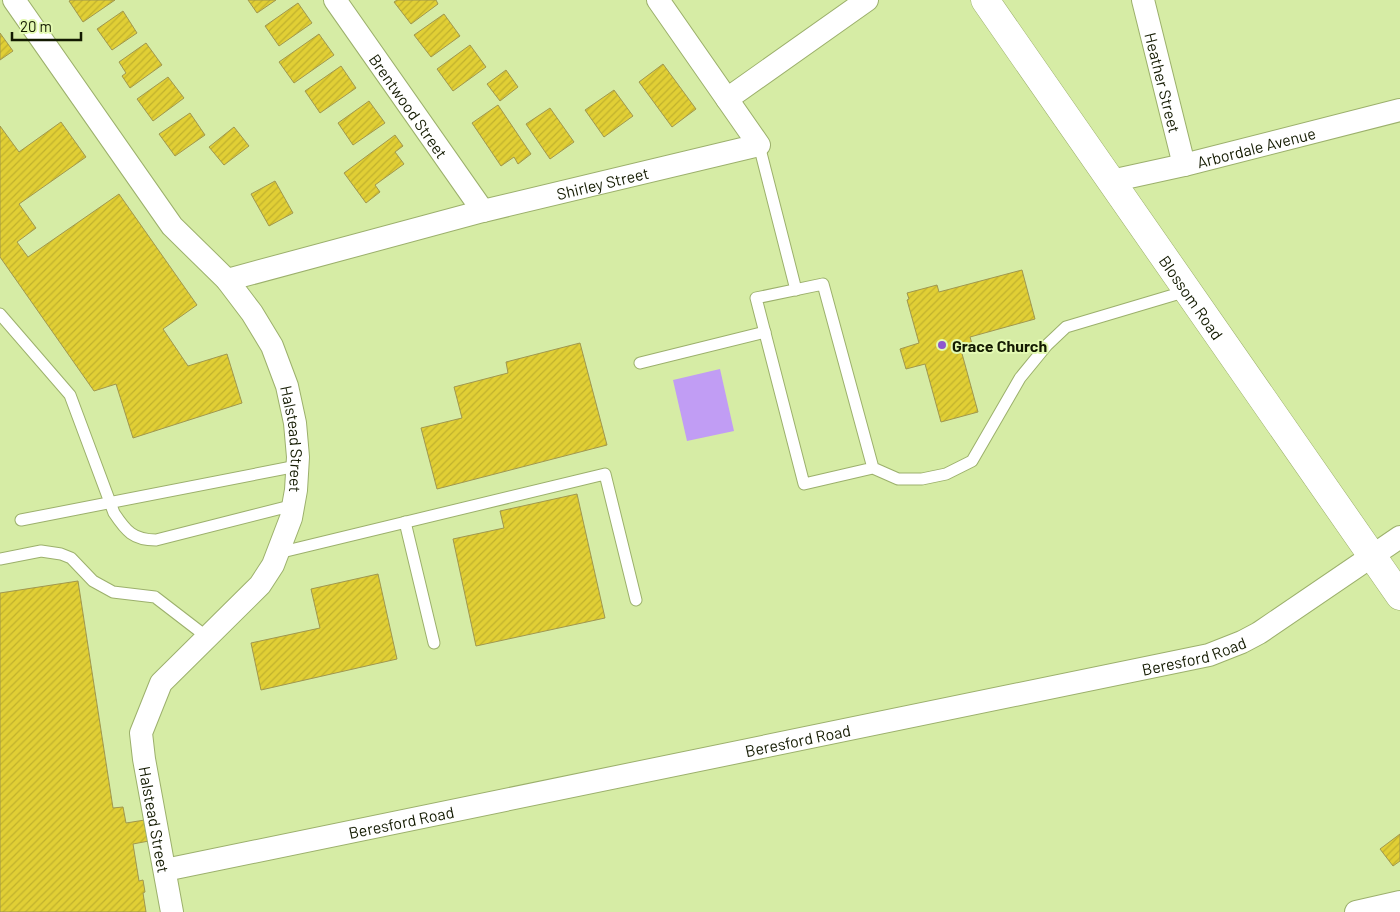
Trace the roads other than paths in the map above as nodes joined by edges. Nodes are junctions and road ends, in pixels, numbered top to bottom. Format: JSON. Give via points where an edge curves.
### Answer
{"nodes":[{"id":1,"x":14,"y":0,"type":"edge"},
{"id":2,"x":335,"y":0,"type":"edge"},
{"id":3,"x":658,"y":0,"type":"edge"},
{"id":4,"x":867,"y":0,"type":"edge"},
{"id":5,"x":985,"y":0,"type":"edge"},
{"id":6,"x":1143,"y":0,"type":"edge"},
{"id":7,"x":727,"y":99,"type":"junction"},
{"id":8,"x":1400,"y":110,"type":"edge"},
{"id":9,"x":759,"y":145,"type":"junction"},
{"id":10,"x":1184,"y":165,"type":"junction"},
{"id":11,"x":1111,"y":181,"type":"junction"},
{"id":12,"x":483,"y":211,"type":"junction"},
{"id":13,"x":227,"y":280,"type":"junction"},
{"id":14,"x":796,"y":290,"type":"junction"},
{"id":15,"x":1187,"y":291,"type":"junction"},
{"id":16,"x":0,"y":314,"type":"edge"},
{"id":17,"x":765,"y":332,"type":"junction"},
{"id":18,"x":640,"y":364,"type":"dead end"},
{"id":19,"x":297,"y":466,"type":"junction"},
{"id":20,"x":873,"y":468,"type":"junction"},
{"id":21,"x":110,"y":503,"type":"junction"},
{"id":22,"x":294,"y":505,"type":"junction"},
{"id":23,"x":21,"y":520,"type":"dead end"},
{"id":24,"x":405,"y":522,"type":"junction"},
{"id":25,"x":1400,"y":537,"type":"edge"},
{"id":26,"x":278,"y":553,"type":"junction"},
{"id":27,"x":1372,"y":556,"type":"junction"},
{"id":28,"x":0,"y":559,"type":"edge"},
{"id":29,"x":1400,"y":596,"type":"edge"},
{"id":30,"x":636,"y":600,"type":"dead end"},
{"id":31,"x":207,"y":637,"type":"junction"},
{"id":32,"x":434,"y":643,"type":"dead end"},
{"id":33,"x":165,"y":870,"type":"junction"},
{"id":34,"x":1400,"y":902,"type":"edge"},
{"id":35,"x":172,"y":912,"type":"edge"},
{"id":36,"x":1356,"y":912,"type":"edge"}],
"edges":[{"from":1,"to":13,"type":"street","name":"Halstead Street","via":[[172,226]]},
{"from":2,"to":12,"type":"street","name":"Brentwood Street"},
{"from":3,"to":7,"type":"street"},
{"from":4,"to":7,"type":"street"},
{"from":5,"to":11,"type":"street","name":"Blossom Road"},
{"from":6,"to":10,"type":"street","name":"Heather Street"},
{"from":7,"to":9,"type":"street"},
{"from":8,"to":10,"type":"street","name":"Arbordale Avenue"},
{"from":9,"to":12,"type":"street","name":"Shirley Street"},
{"from":9,"to":14,"type":"lane"},
{"from":10,"to":11,"type":"street","name":"Arbordale Avenue"},
{"from":11,"to":15,"type":"street","name":"Blossom Road"},
{"from":12,"to":13,"type":"street","name":"Shirley Street"},
{"from":13,"to":19,"type":"street","name":"Halstead Street","via":[[272,346],[287,386],[295,423]]},
{"from":14,"to":17,"type":"lane","via":[[756,298]]},
{"from":14,"to":20,"type":"lane","via":[[823,284]]},
{"from":15,"to":20,"type":"lane","via":[[1066,327],[1020,378],[972,461],[946,474],[922,479],[898,479]]},
{"from":15,"to":27,"type":"street","name":"Blossom Road"},
{"from":16,"to":21,"type":"lane","via":[[70,394]]},
{"from":17,"to":18,"type":"lane"},
{"from":17,"to":20,"type":"lane","via":[[804,484]]},
{"from":19,"to":21,"type":"lane"},
{"from":19,"to":22,"type":"street","name":"Halstead Street"},
{"from":21,"to":22,"type":"lane","via":[[126,530],[133,536],[148,540]]},
{"from":21,"to":23,"type":"lane"},
{"from":22,"to":26,"type":"street","name":"Halstead Street"},
{"from":24,"to":26,"type":"lane"},
{"from":24,"to":30,"type":"lane","via":[[605,474]]},
{"from":24,"to":32,"type":"lane"},
{"from":25,"to":27,"type":"street","name":"Beresford Road"},
{"from":26,"to":31,"type":"street","name":"Halstead Street","via":[[260,585]]},
{"from":27,"to":29,"type":"street","name":"Blossom Road"},
{"from":27,"to":33,"type":"street","name":"Beresford Road","via":[[1259,633],[1202,657]]},
{"from":28,"to":31,"type":"lane","via":[[40,551],[61,554],[70,558],[93,581],[113,592],[155,597]]},
{"from":31,"to":33,"type":"street","name":"Halstead Street","via":[[161,683],[141,733]]},
{"from":33,"to":35,"type":"street","name":"Halstead Street"},
{"from":34,"to":36,"type":"street"}]}
